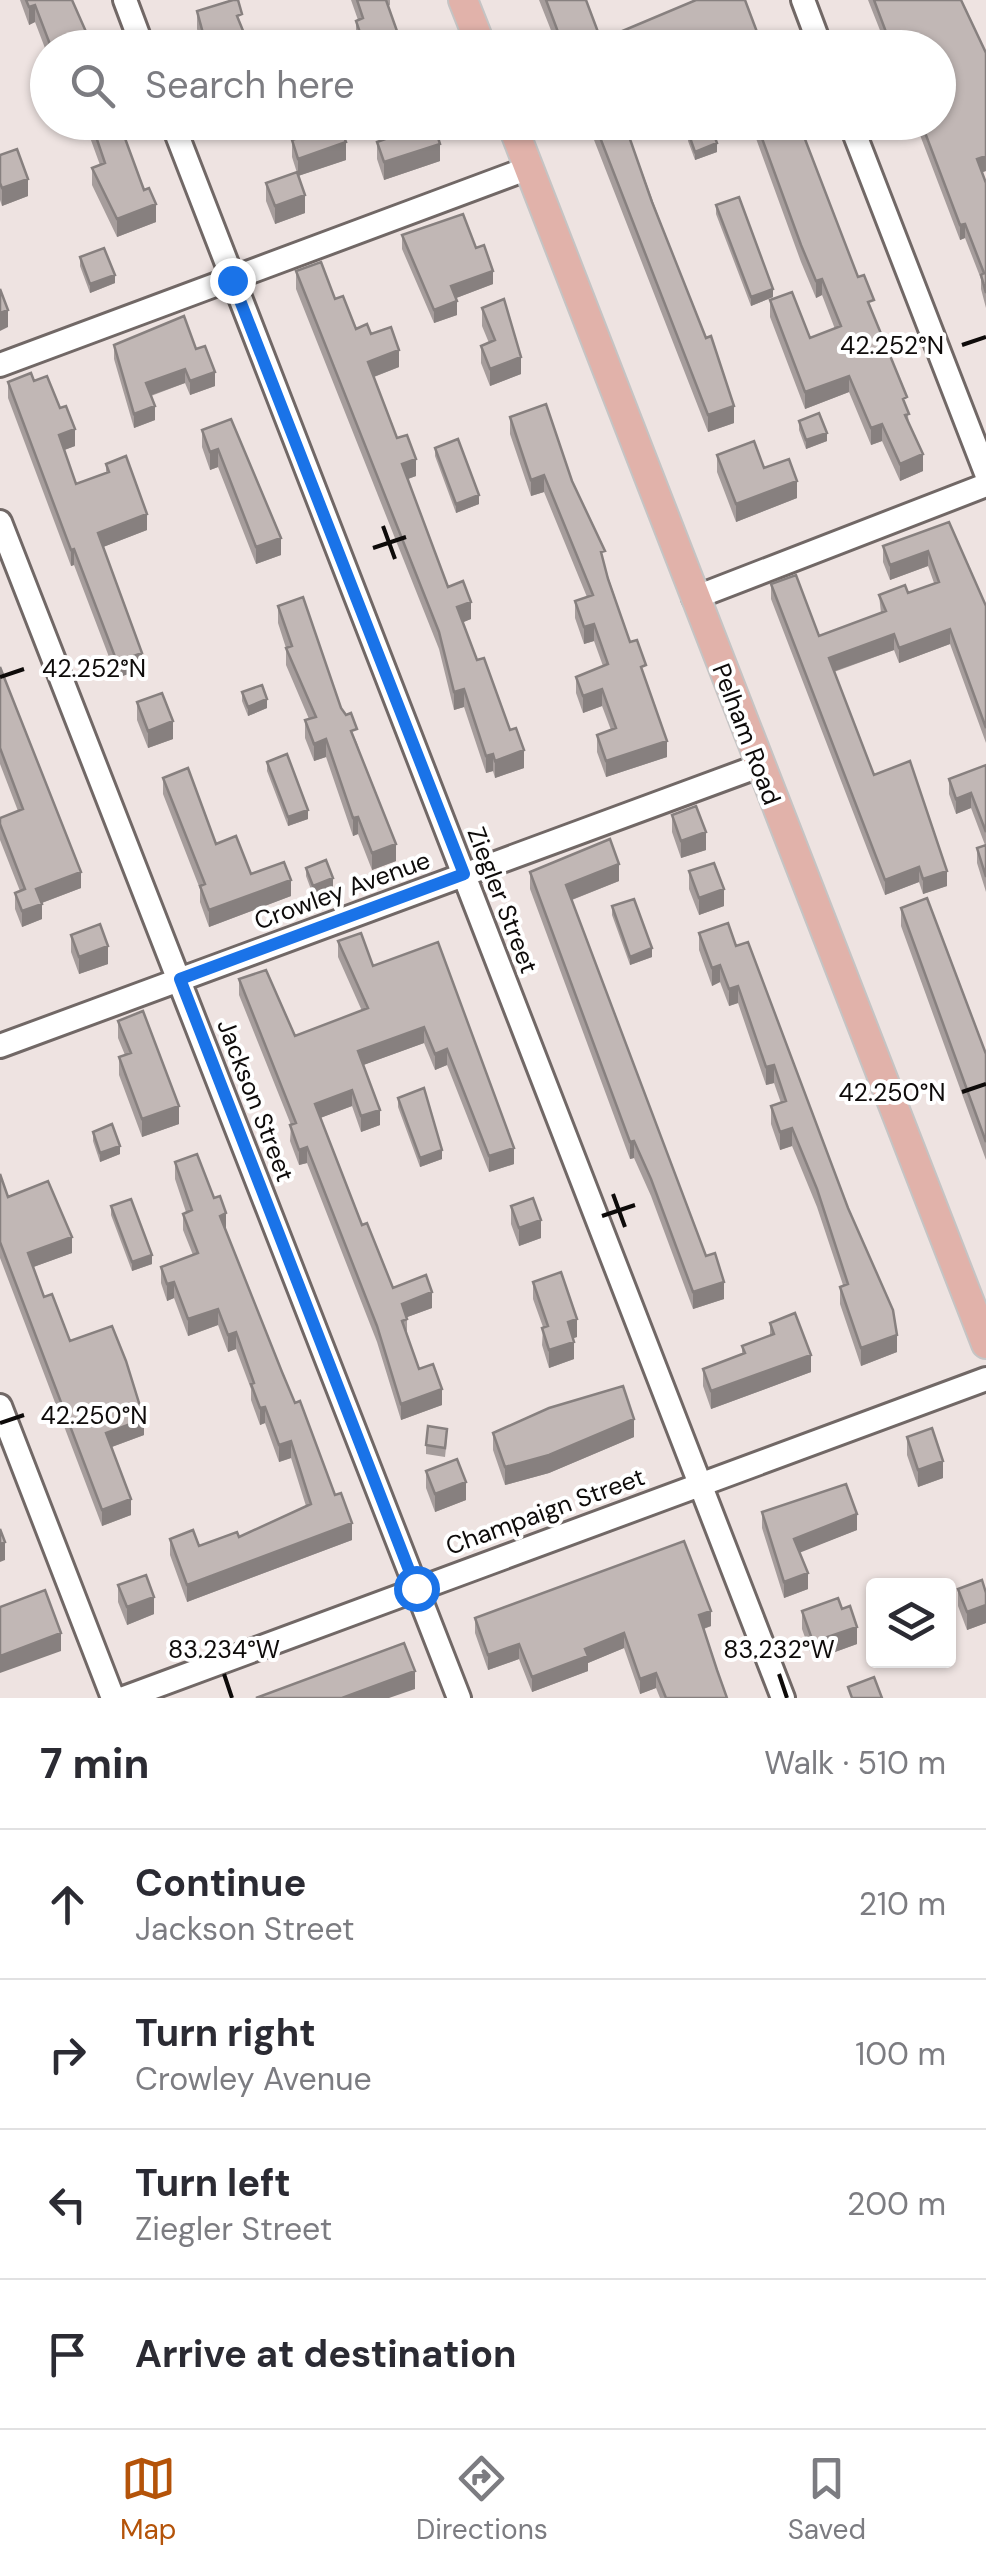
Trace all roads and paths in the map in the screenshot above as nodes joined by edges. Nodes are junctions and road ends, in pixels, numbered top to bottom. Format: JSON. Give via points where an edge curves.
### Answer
{"nodes":[{"id":1,"x":125,"y":0,"type":"edge"},
{"id":2,"x":463,"y":0,"type":"edge"},
{"id":3,"x":802,"y":0,"type":"edge"},
{"id":4,"x":136,"y":30,"type":"edge"},
{"id":5,"x":475,"y":30,"type":"edge"},
{"id":6,"x":814,"y":30,"type":"edge"},
{"id":7,"x":179,"y":140,"type":"edge"},
{"id":8,"x":518,"y":140,"type":"edge"},
{"id":9,"x":857,"y":140,"type":"edge"},
{"id":10,"x":528,"y":168,"type":"junction"},
{"id":11,"x":232,"y":280,"type":"junction"},
{"id":12,"x":0,"y":365,"type":"edge"},
{"id":13,"x":986,"y":474,"type":"edge"},
{"id":14,"x":986,"y":485,"type":"edge"},
{"id":15,"x":0,"y":522,"type":"edge"},
{"id":16,"x":694,"y":598,"type":"junction"},
{"id":17,"x":759,"y":766,"type":"junction"},
{"id":18,"x":464,"y":874,"type":"junction"},
{"id":19,"x":180,"y":979,"type":"junction"},
{"id":20,"x":0,"y":1046,"type":"edge"},
{"id":21,"x":986,"y":1344,"type":"edge"},
{"id":22,"x":986,"y":1379,"type":"edge"},
{"id":23,"x":0,"y":1406,"type":"edge"},
{"id":24,"x":700,"y":1483,"type":"junction"},
{"id":25,"x":416,"y":1588,"type":"junction"},
{"id":26,"x":113,"y":1698,"type":"edge"},
{"id":27,"x":124,"y":1698,"type":"edge"},
{"id":28,"x":458,"y":1698,"type":"edge"},
{"id":29,"x":783,"y":1698,"type":"edge"}],
"edges":[{"from":1,"to":4,"type":"street"},
{"from":2,"to":5,"type":"main road"},
{"from":3,"to":6,"type":"street"},
{"from":7,"to":11,"type":"street","name":"Ziegler Street"},
{"from":8,"to":10,"type":"main road","name":"Pelham Road"},
{"from":9,"to":13,"type":"street"},
{"from":10,"to":11,"type":"street"},
{"from":10,"to":16,"type":"main road","name":"Pelham Road"},
{"from":11,"to":12,"type":"street"},
{"from":11,"to":18,"type":"street","name":"Ziegler Street"},
{"from":14,"to":16,"type":"street"},
{"from":15,"to":19,"type":"street","name":"Jackson Street"},
{"from":16,"to":17,"type":"main road","name":"Pelham Road"},
{"from":17,"to":18,"type":"street","name":"Crowley Avenue"},
{"from":17,"to":21,"type":"main road","name":"Pelham Road"},
{"from":18,"to":19,"type":"street","name":"Crowley Avenue"},
{"from":18,"to":24,"type":"street","name":"Ziegler Street"},
{"from":19,"to":20,"type":"street","name":"Crowley Avenue"},
{"from":19,"to":25,"type":"street","name":"Jackson Street"},
{"from":22,"to":24,"type":"street","name":"Champaign Street"},
{"from":23,"to":26,"type":"street"},
{"from":24,"to":25,"type":"street","name":"Champaign Street"},
{"from":24,"to":29,"type":"street","name":"Ziegler Street"},
{"from":25,"to":27,"type":"street","name":"Champaign Street"},
{"from":25,"to":28,"type":"street","name":"Jackson Street"}]}
